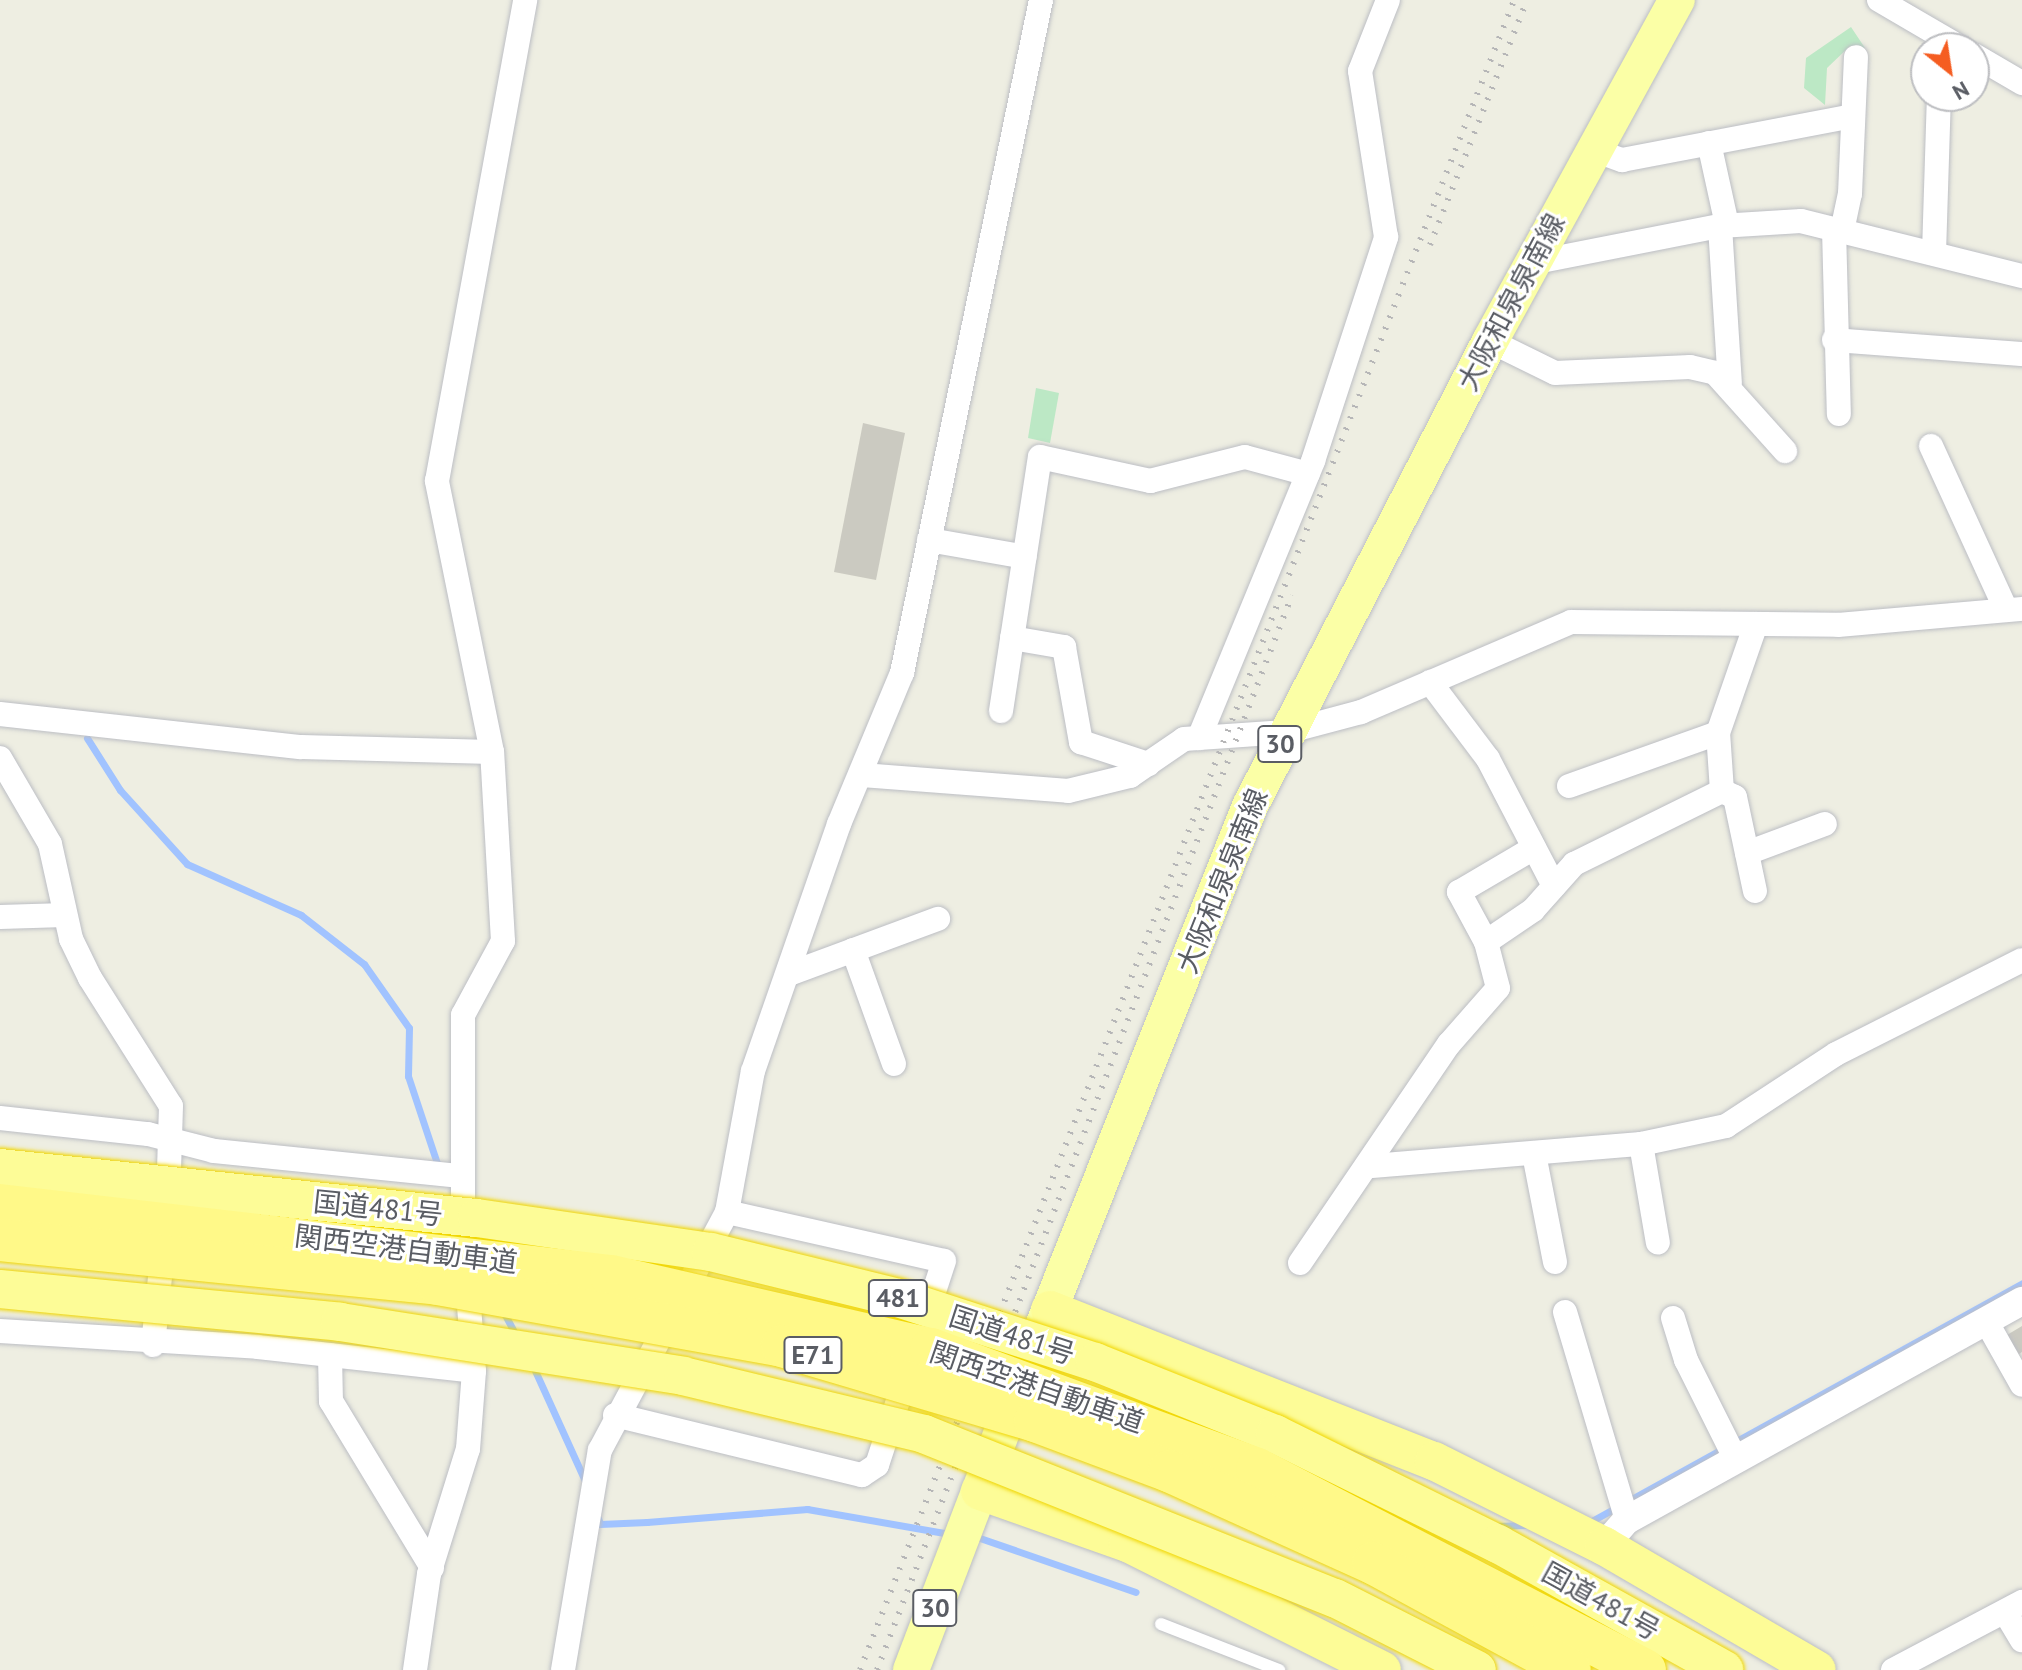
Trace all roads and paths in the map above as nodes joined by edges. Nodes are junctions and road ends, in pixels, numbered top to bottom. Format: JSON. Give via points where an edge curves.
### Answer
{"nodes":[{"id":1,"x":525,"y":0,"type":"edge"},
{"id":2,"x":1041,"y":0,"type":"edge"},
{"id":3,"x":1388,"y":0,"type":"edge"},
{"id":4,"x":1677,"y":0,"type":"edge"},
{"id":5,"x":1879,"y":0,"type":"edge"},
{"id":6,"x":1934,"y":32,"type":"edge"},
{"id":7,"x":1856,"y":57,"type":"dead end"},
{"id":8,"x":1990,"y":64,"type":"edge"},
{"id":9,"x":2022,"y":83,"type":"edge"},
{"id":10,"x":1938,"y":112,"type":"edge"},
{"id":11,"x":1853,"y":116,"type":"junction"},
{"id":12,"x":1709,"y":143,"type":"junction"},
{"id":13,"x":1594,"y":150,"type":"junction"},
{"id":14,"x":1724,"y":225,"type":"junction"},
{"id":15,"x":1838,"y":230,"type":"junction"},
{"id":16,"x":1934,"y":253,"type":"junction"},
{"id":17,"x":1531,"y":263,"type":"junction"},
{"id":18,"x":2022,"y":276,"type":"edge"},
{"id":19,"x":1834,"y":340,"type":"junction"},
{"id":20,"x":1490,"y":341,"type":"junction"},
{"id":21,"x":2022,"y":354,"type":"edge"},
{"id":22,"x":1730,"y":383,"type":"junction"},
{"id":23,"x":1839,"y":414,"type":"dead end"},
{"id":24,"x":1931,"y":446,"type":"dead end"},
{"id":25,"x":1785,"y":451,"type":"dead end"},
{"id":26,"x":1308,"y":474,"type":"junction"},
{"id":27,"x":929,"y":540,"type":"junction"},
{"id":28,"x":1025,"y":557,"type":"junction"},
{"id":29,"x":2014,"y":609,"type":"edge"},
{"id":30,"x":1756,"y":624,"type":"junction"},
{"id":31,"x":1012,"y":638,"type":"junction"},
{"id":32,"x":1430,"y":682,"type":"junction"},
{"id":33,"x":1001,"y":711,"type":"dead end"},
{"id":34,"x":0,"y":714,"type":"edge"},
{"id":35,"x":1286,"y":732,"type":"junction"},
{"id":36,"x":1718,"y":733,"type":"junction"},
{"id":37,"x":1199,"y":738,"type":"junction"},
{"id":38,"x":492,"y":752,"type":"junction"},
{"id":39,"x":0,"y":758,"type":"edge"},
{"id":40,"x":1148,"y":764,"type":"junction"},
{"id":41,"x":862,"y":775,"type":"junction"},
{"id":42,"x":1569,"y":786,"type":"dead end"},
{"id":43,"x":1722,"y":791,"type":"junction"},
{"id":44,"x":1825,"y":824,"type":"dead end"},
{"id":45,"x":1534,"y":848,"type":"junction"},
{"id":46,"x":1747,"y":853,"type":"junction"},
{"id":47,"x":1554,"y":886,"type":"junction"},
{"id":48,"x":1755,"y":891,"type":"dead end"},
{"id":49,"x":65,"y":915,"type":"junction"},
{"id":50,"x":0,"y":917,"type":"edge"},
{"id":51,"x":938,"y":919,"type":"dead end"},
{"id":52,"x":1486,"y":942,"type":"junction"},
{"id":53,"x":853,"y":950,"type":"junction"},
{"id":54,"x":2022,"y":960,"type":"edge"},
{"id":55,"x":789,"y":974,"type":"junction"},
{"id":56,"x":894,"y":1064,"type":"dead end"},
{"id":57,"x":0,"y":1118,"type":"edge"},
{"id":58,"x":174,"y":1141,"type":"junction"},
{"id":59,"x":1641,"y":1144,"type":"junction"},
{"id":60,"x":1534,"y":1154,"type":"junction"},
{"id":61,"x":1372,"y":1166,"type":"junction"},
{"id":62,"x":0,"y":1168,"type":"edge"},
{"id":63,"x":459,"y":1176,"type":"junction"},
{"id":64,"x":0,"y":1205,"type":"edge"},
{"id":65,"x":727,"y":1212,"type":"junction"},
{"id":66,"x":0,"y":1240,"type":"edge"},
{"id":67,"x":1658,"y":1243,"type":"dead end"},
{"id":68,"x":1555,"y":1262,"type":"dead end"},
{"id":69,"x":1300,"y":1263,"type":"dead end"},
{"id":70,"x":0,"y":1289,"type":"edge"},
{"id":71,"x":2022,"y":1301,"type":"edge"},
{"id":72,"x":1050,"y":1310,"type":"junction"},
{"id":73,"x":1565,"y":1312,"type":"dead end"},
{"id":74,"x":1673,"y":1318,"type":"dead end"},
{"id":75,"x":1986,"y":1321,"type":"junction"},
{"id":76,"x":0,"y":1331,"type":"edge"},
{"id":77,"x":153,"y":1345,"type":"junction"},
{"id":78,"x":330,"y":1355,"type":"junction"},
{"id":79,"x":474,"y":1371,"type":"junction"},
{"id":80,"x":2022,"y":1385,"type":"edge"},
{"id":81,"x":615,"y":1415,"type":"junction"},
{"id":82,"x":1735,"y":1458,"type":"junction"},
{"id":83,"x":980,"y":1491,"type":"junction"},
{"id":84,"x":1616,"y":1533,"type":"junction"},
{"id":85,"x":432,"y":1568,"type":"junction"},
{"id":86,"x":2014,"y":1607,"type":"edge"},
{"id":87,"x":1161,"y":1624,"type":"dead end"},
{"id":88,"x":2022,"y":1640,"type":"edge"},
{"id":89,"x":415,"y":1670,"type":"edge"},
{"id":90,"x":563,"y":1670,"type":"edge"},
{"id":91,"x":911,"y":1670,"type":"edge"},
{"id":92,"x":1279,"y":1670,"type":"edge"},
{"id":93,"x":1382,"y":1670,"type":"edge"},
{"id":94,"x":1477,"y":1670,"type":"edge"},
{"id":95,"x":1570,"y":1670,"type":"edge"},
{"id":96,"x":1645,"y":1670,"type":"edge"},
{"id":97,"x":1724,"y":1670,"type":"edge"},
{"id":98,"x":1817,"y":1670,"type":"edge"},
{"id":99,"x":1893,"y":1670,"type":"edge"}],
"edges":[{"from":1,"to":38,"type":"street","via":[[437,481]]},
{"from":2,"to":27,"type":"street"},
{"from":3,"to":26,"type":"street","via":[[1360,71],[1386,237]]},
{"from":4,"to":13,"type":"main road","name":"大阪和泉泉南線","number":"30"},
{"from":5,"to":6,"type":"street"},
{"from":7,"to":11,"type":"street"},
{"from":8,"to":9,"type":"street"},
{"from":10,"to":16,"type":"street"},
{"from":11,"to":12,"type":"street"},
{"from":11,"to":15,"type":"street"},
{"from":12,"to":13,"type":"street","via":[[1622,160]]},
{"from":12,"to":14,"type":"street"},
{"from":13,"to":17,"type":"main road","name":"大阪和泉泉南線","number":"30"},
{"from":14,"to":15,"type":"street","via":[[1801,221]]},
{"from":14,"to":17,"type":"street"},
{"from":14,"to":22,"type":"street"},
{"from":15,"to":16,"type":"street"},
{"from":15,"to":19,"type":"street"},
{"from":16,"to":18,"type":"street"},
{"from":17,"to":20,"type":"main road","name":"大阪和泉泉南線","number":"30"},
{"from":19,"to":21,"type":"street"},
{"from":19,"to":23,"type":"street"},
{"from":20,"to":22,"type":"street","via":[[1555,373],[1690,367]]},
{"from":20,"to":35,"type":"main road","name":"大阪和泉泉南線","number":"30"},
{"from":22,"to":25,"type":"street"},
{"from":24,"to":29,"type":"street"},
{"from":26,"to":28,"type":"street","via":[[1245,457],[1150,481],[1040,457]]},
{"from":26,"to":37,"type":"street"},
{"from":27,"to":28,"type":"street"},
{"from":27,"to":41,"type":"street","via":[[902,673]]},
{"from":28,"to":31,"type":"street"},
{"from":29,"to":30,"type":"street"},
{"from":30,"to":32,"type":"street","via":[[1571,622]]},
{"from":30,"to":36,"type":"street"},
{"from":31,"to":33,"type":"street"},
{"from":31,"to":40,"type":"street","via":[[1064,647],[1081,742]]},
{"from":32,"to":35,"type":"street"},
{"from":32,"to":45,"type":"street","via":[[1488,759]]},
{"from":34,"to":38,"type":"street","via":[[301,747]]},
{"from":35,"to":37,"type":"street"},
{"from":35,"to":72,"type":"main road","name":"大阪和泉泉南線","number":"30"},
{"from":36,"to":42,"type":"street"},
{"from":36,"to":43,"type":"street"},
{"from":37,"to":40,"type":"street","via":[[1184,739]]},
{"from":38,"to":63,"type":"street","via":[[503,941],[463,1015],[468,1148]]},
{"from":39,"to":49,"type":"street","via":[[50,844]]},
{"from":40,"to":41,"type":"street","via":[[1068,791]]},
{"from":41,"to":55,"type":"street"},
{"from":43,"to":46,"type":"street","via":[[1735,797]]},
{"from":43,"to":47,"type":"street","via":[[1574,864]]},
{"from":44,"to":46,"type":"street"},
{"from":45,"to":47,"type":"street"},
{"from":45,"to":52,"type":"street","via":[[1459,892]]},
{"from":46,"to":48,"type":"street"},
{"from":47,"to":52,"type":"street"},
{"from":49,"to":50,"type":"street"},
{"from":49,"to":58,"type":"street","via":[[90,978],[160,1082]]},
{"from":51,"to":53,"type":"street"},
{"from":52,"to":61,"type":"street","via":[[1498,988],[1449,1044]]},
{"from":53,"to":55,"type":"street"},
{"from":53,"to":56,"type":"street"},
{"from":54,"to":59,"type":"street","via":[[1836,1054],[1726,1126]]},
{"from":55,"to":65,"type":"street","via":[[753,1071]]},
{"from":57,"to":58,"type":"street"},
{"from":58,"to":63,"type":"street"},
{"from":58,"to":77,"type":"street"},
{"from":59,"to":60,"type":"street"},
{"from":59,"to":67,"type":"street"},
{"from":60,"to":61,"type":"street"},
{"from":60,"to":68,"type":"street"},
{"from":61,"to":69,"type":"street"},
{"from":62,"to":97,"type":"highway","name":"国道481号","number":"481","bridge":true,"via":[[477,1218],[711,1252],[898,1298],[1095,1362],[1275,1434],[1498,1544]]},
{"from":63,"to":79,"type":"street"},
{"from":64,"to":96,"type":"highway","name":"関西空港自動車道","number":"E71","bridge":true,"via":[[611,1276],[931,1349],[1257,1469]]},
{"from":65,"to":81,"type":"street"},
{"from":65,"to":81,"type":"street","via":[[944,1261],[877,1465],[862,1475]]},
{"from":66,"to":95,"type":"highway","name":"関西空港自動車道","number":"E71","bridge":true,"via":[[438,1284],[782,1346],[1009,1412],[1169,1471],[1359,1556]]},
{"from":70,"to":94,"type":"highway","bridge":true,"via":[[340,1322],[683,1376],[924,1434],[1335,1598]]},
{"from":71,"to":75,"type":"street"},
{"from":72,"to":83,"type":"main road","name":"大阪和泉泉南線","number":"30"},
{"from":72,"to":84,"type":"highway"},
{"from":73,"to":84,"type":"street"},
{"from":74,"to":82,"type":"street"},
{"from":75,"to":80,"type":"street"},
{"from":75,"to":82,"type":"street"},
{"from":76,"to":77,"type":"street"},
{"from":77,"to":78,"type":"street"},
{"from":78,"to":79,"type":"street"},
{"from":78,"to":85,"type":"street","via":[[331,1401]]},
{"from":79,"to":85,"type":"street","via":[[468,1449]]},
{"from":81,"to":90,"type":"street","via":[[600,1450]]},
{"from":82,"to":84,"type":"street"},
{"from":83,"to":91,"type":"main road","name":"大阪和泉泉南線","number":"30"},
{"from":83,"to":93,"type":"highway","via":[[1128,1543]]},
{"from":84,"to":98,"type":"highway"},
{"from":85,"to":89,"type":"street"},
{"from":86,"to":88,"type":"street"},
{"from":86,"to":99,"type":"street"},
{"from":87,"to":92,"type":"lane"}]}
